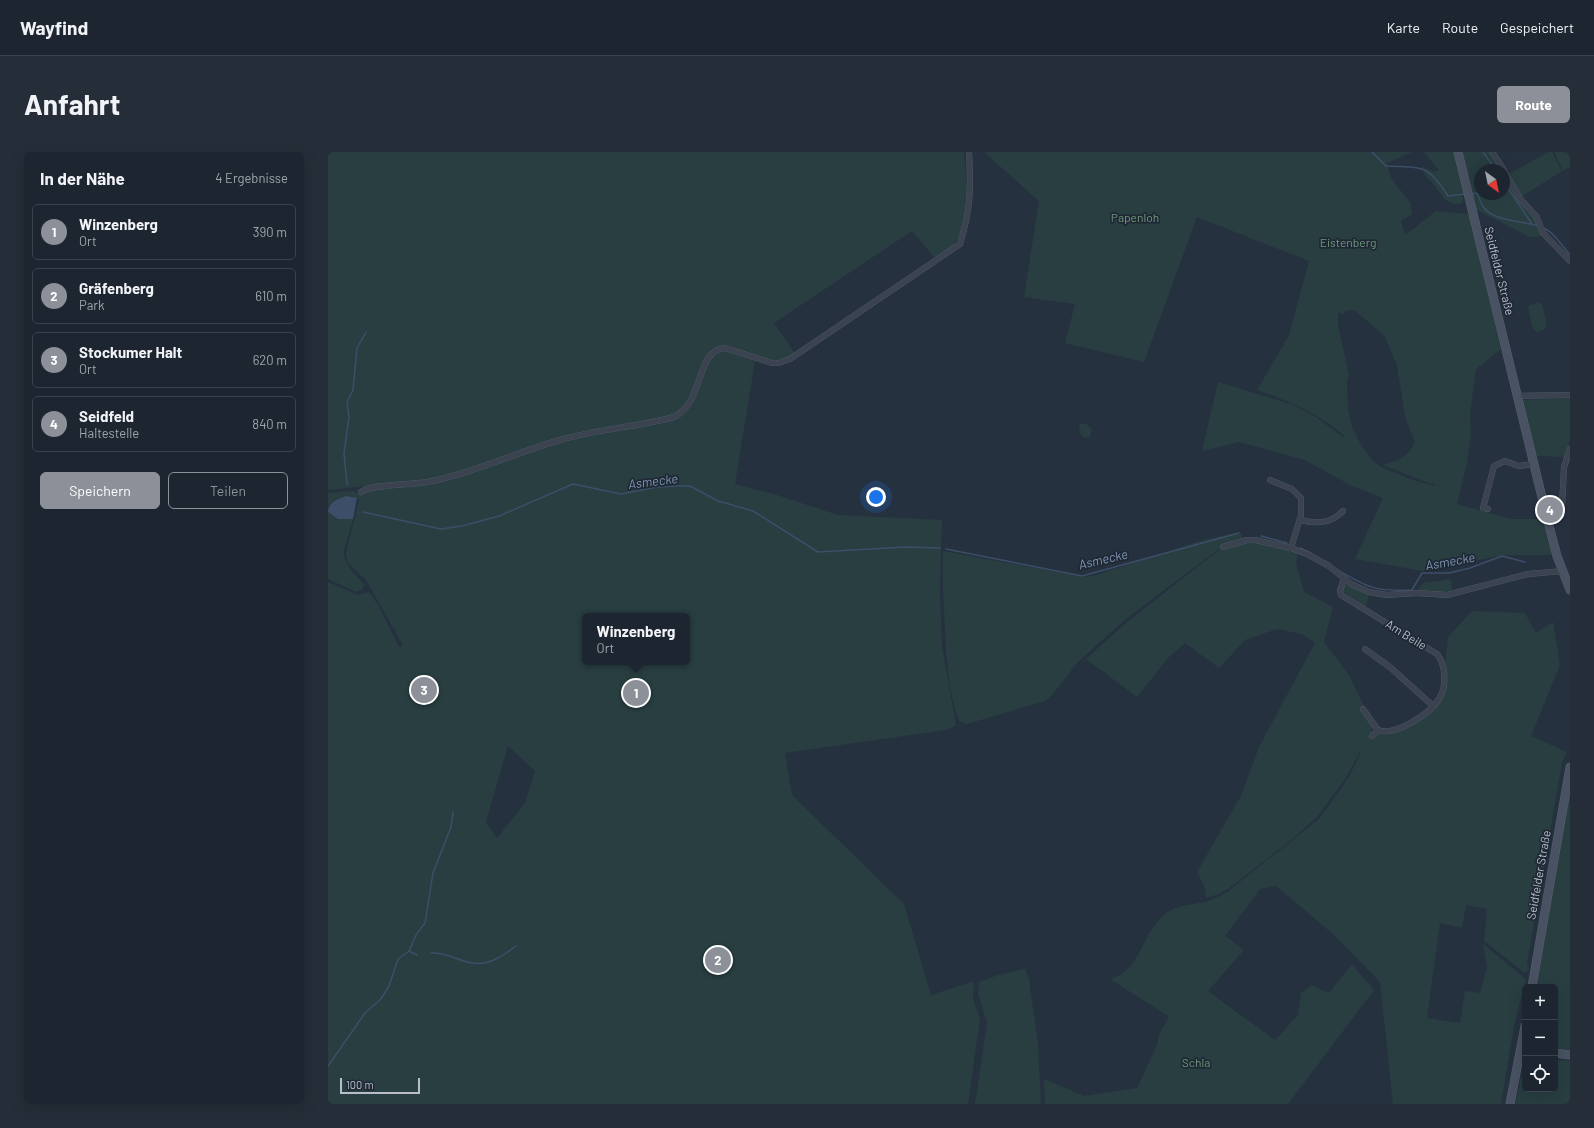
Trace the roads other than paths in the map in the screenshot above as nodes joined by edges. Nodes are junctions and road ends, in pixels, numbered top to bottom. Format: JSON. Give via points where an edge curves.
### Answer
{"nodes":[{"id":1,"x":968,"y":152,"type":"edge"},
{"id":2,"x":1458,"y":152,"type":"edge"},
{"id":3,"x":1492,"y":152,"type":"edge"},
{"id":4,"x":1500,"y":164,"type":"edge"},
{"id":5,"x":1510,"y":181,"type":"edge"},
{"id":6,"x":1570,"y":261,"type":"edge"},
{"id":7,"x":1570,"y":395,"type":"edge"},
{"id":8,"x":1517,"y":396,"type":"junction"},
{"id":9,"x":1570,"y":449,"type":"edge"},
{"id":10,"x":1534,"y":464,"type":"junction"},
{"id":11,"x":1270,"y":480,"type":"dead end"},
{"id":12,"x":361,"y":492,"type":"dead end"},
{"id":13,"x":1562,"y":507,"type":"dead end"},
{"id":14,"x":1488,"y":509,"type":"dead end"},
{"id":15,"x":1343,"y":511,"type":"dead end"},
{"id":16,"x":1300,"y":520,"type":"junction"},
{"id":17,"x":1223,"y":547,"type":"dead end"},
{"id":18,"x":1291,"y":548,"type":"junction"},
{"id":19,"x":1563,"y":571,"type":"junction"},
{"id":20,"x":1344,"y":578,"type":"junction"},
{"id":21,"x":1570,"y":590,"type":"edge"},
{"id":22,"x":1365,"y":649,"type":"dead end"},
{"id":23,"x":1433,"y":706,"type":"junction"},
{"id":24,"x":1363,"y":709,"type":"dead end"},
{"id":25,"x":1378,"y":730,"type":"junction"},
{"id":26,"x":1372,"y":736,"type":"dead end"},
{"id":27,"x":1570,"y":767,"type":"edge"},
{"id":28,"x":1533,"y":984,"type":"edge"},
{"id":29,"x":1522,"y":1053,"type":"edge"},
{"id":30,"x":1558,"y":1053,"type":"edge"},
{"id":31,"x":1570,"y":1055,"type":"edge"},
{"id":32,"x":1510,"y":1104,"type":"edge"}],
"edges":[{"from":1,"to":12,"type":"street","via":[[970,199],[960,244],[785,362],[772,364],[725,348],[716,350],[704,365],[690,405],[674,417],[568,438],[482,468],[439,479],[405,485],[369,487]]},
{"from":2,"to":8,"type":"main road","name":"Seidfelder Straße"},
{"from":3,"to":4,"type":"street"},
{"from":5,"to":6,"type":"street","via":[[1521,200],[1539,221],[1543,233]]},
{"from":7,"to":8,"type":"street"},
{"from":8,"to":10,"type":"main road","name":"Seidfelder Straße"},
{"from":9,"to":13,"type":"street","via":[[1564,467]]},
{"from":10,"to":14,"type":"street","via":[[1519,466],[1504,461],[1494,466],[1483,508]]},
{"from":10,"to":19,"type":"main road","name":"Seidfelder Straße"},
{"from":11,"to":16,"type":"street","via":[[1300,495]]},
{"from":15,"to":16,"type":"street","via":[[1330,520],[1319,523]]},
{"from":16,"to":18,"type":"street"},
{"from":17,"to":18,"type":"street","via":[[1255,540]]},
{"from":18,"to":20,"type":"street","via":[[1329,566]]},
{"from":19,"to":20,"type":"street","via":[[1528,574],[1447,595],[1387,595],[1369,592]]},
{"from":19,"to":21,"type":"main road","name":"Seidfelder Straße"},
{"from":20,"to":23,"type":"street","name":"Am Beile","via":[[1340,591],[1342,595],[1437,654],[1441,659],[1444,667],[1442,693]]},
{"from":22,"to":23,"type":"street","via":[[1391,668]]},
{"from":23,"to":25,"type":"street","name":"Am Beile","via":[[1403,727],[1385,732]]},
{"from":24,"to":25,"type":"street"},
{"from":25,"to":26,"type":"street"},
{"from":27,"to":28,"type":"main road","name":"Seidfelder Straße"},
{"from":29,"to":32,"type":"main road"},
{"from":30,"to":31,"type":"main road"}]}
